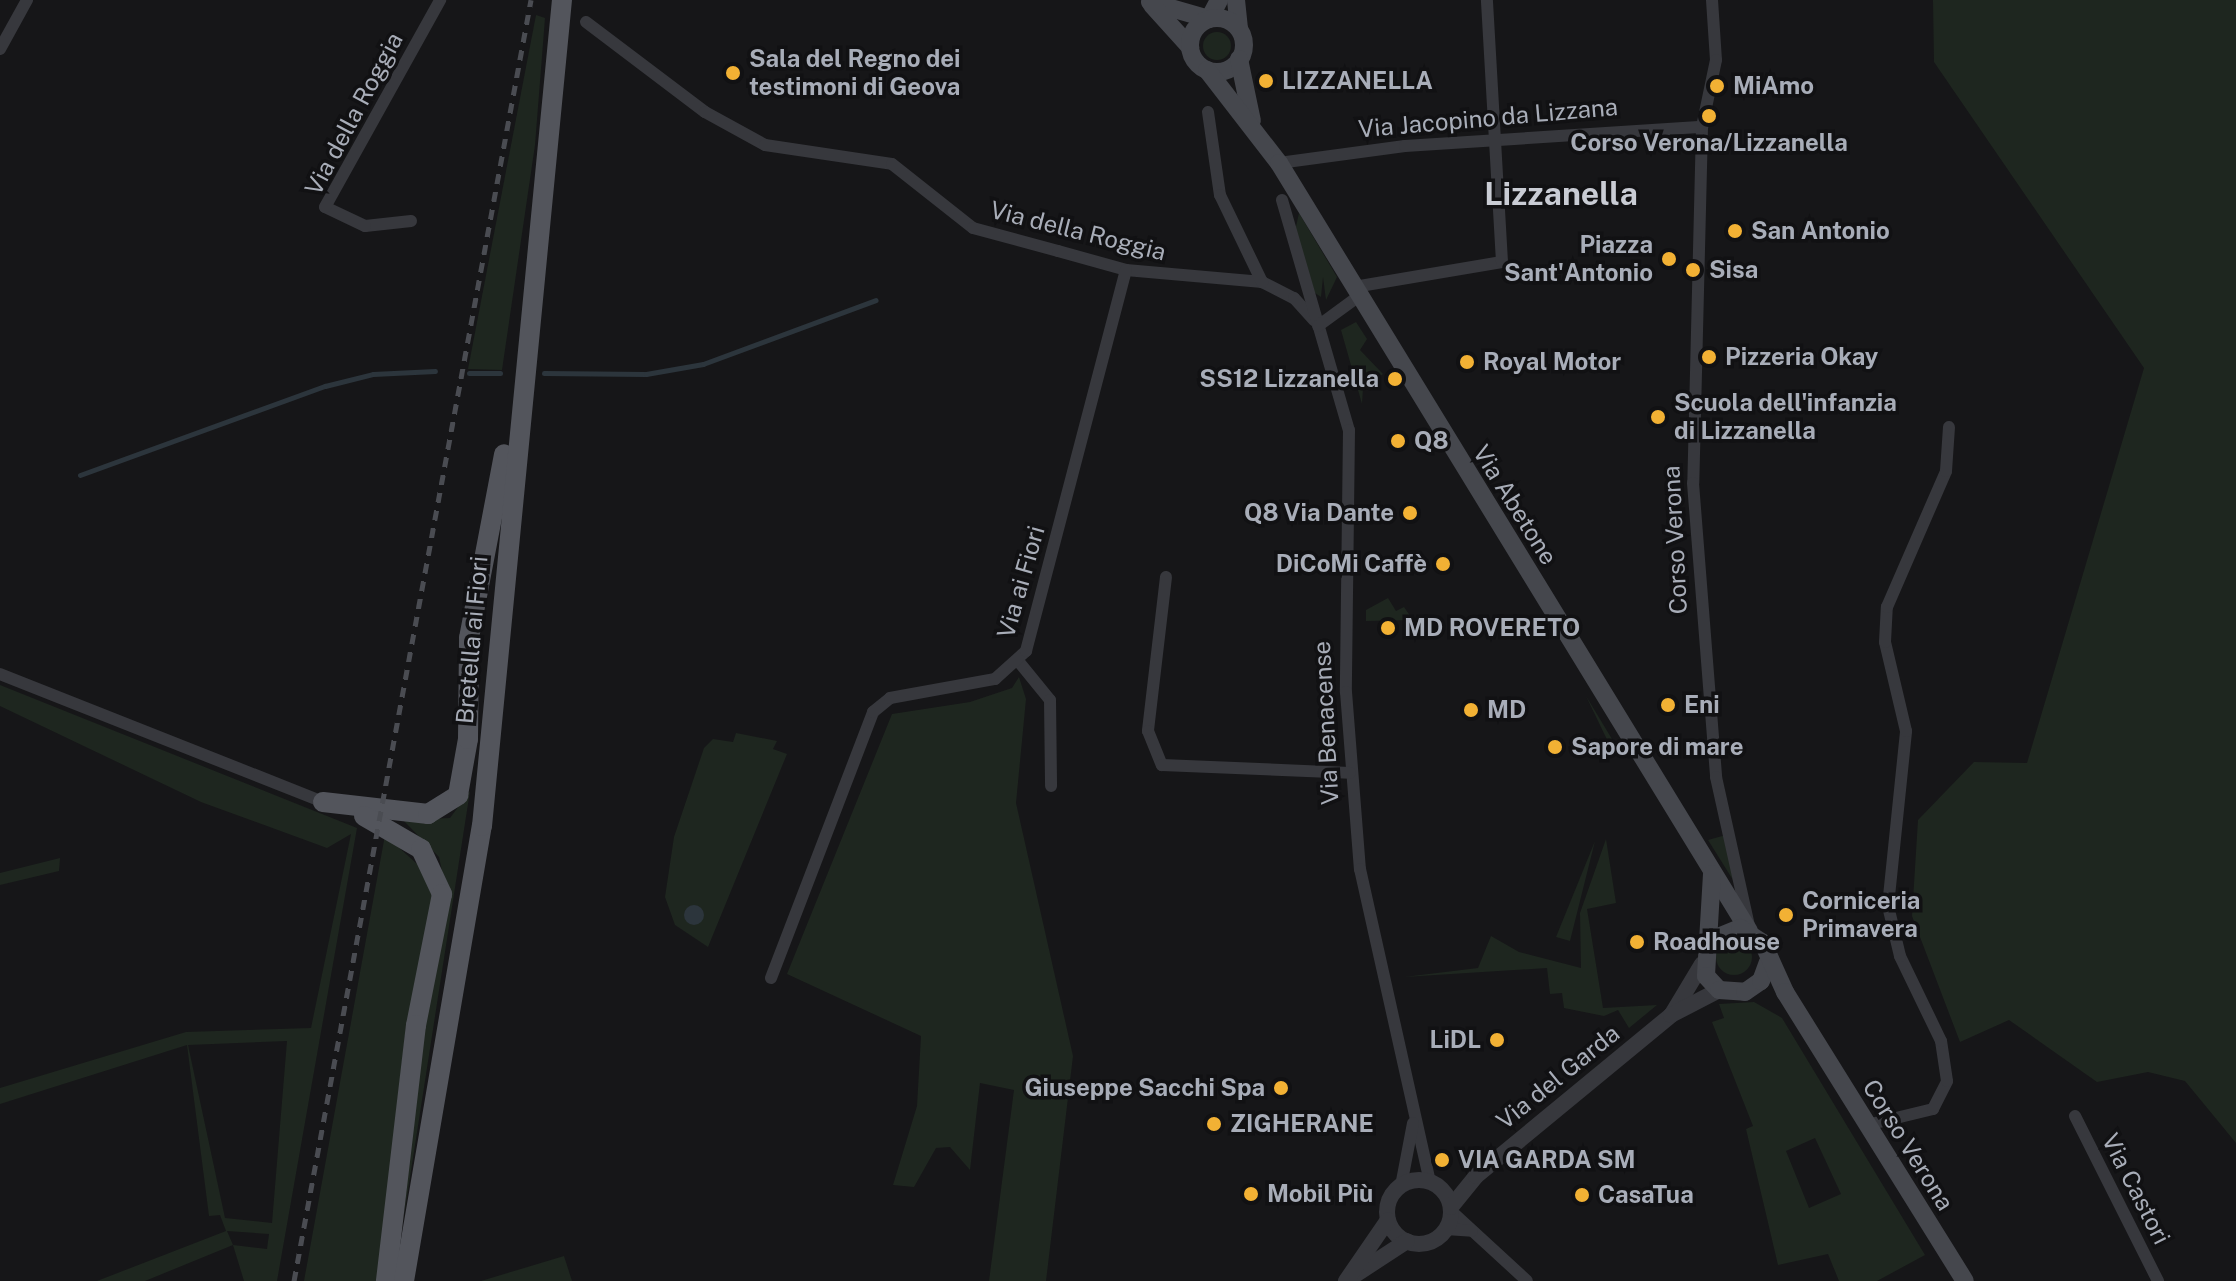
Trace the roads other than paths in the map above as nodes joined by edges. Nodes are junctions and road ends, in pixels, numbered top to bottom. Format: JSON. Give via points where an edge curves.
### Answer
{"nodes":[{"id":1,"x":27,"y":0,"type":"edge"},
{"id":2,"x":440,"y":0,"type":"edge"},
{"id":3,"x":562,"y":0,"type":"edge"},
{"id":4,"x":1219,"y":0,"type":"edge"},
{"id":5,"x":1236,"y":0,"type":"edge"},
{"id":6,"x":1487,"y":0,"type":"edge"},
{"id":7,"x":1712,"y":0,"type":"edge"},
{"id":8,"x":1149,"y":1,"type":"edge"},
{"id":9,"x":1209,"y":19,"type":"junction"},
{"id":10,"x":586,"y":22,"type":"dead end"},
{"id":11,"x":1239,"y":29,"type":"junction"},
{"id":12,"x":1190,"y":47,"type":"junction"},
{"id":13,"x":0,"y":49,"type":"edge"},
{"id":14,"x":1239,"y":59,"type":"junction"},
{"id":15,"x":1207,"y":70,"type":"junction"},
{"id":16,"x":1208,"y":112,"type":"dead end"},
{"id":17,"x":1252,"y":121,"type":"junction"},
{"id":18,"x":1702,"y":127,"type":"junction"},
{"id":19,"x":1497,"y":138,"type":"junction"},
{"id":20,"x":1279,"y":163,"type":"junction"},
{"id":21,"x":1282,"y":200,"type":"dead end"},
{"id":22,"x":411,"y":221,"type":"dead end"},
{"id":23,"x":1126,"y":270,"type":"junction"},
{"id":24,"x":1262,"y":282,"type":"junction"},
{"id":25,"x":1356,"y":292,"type":"junction"},
{"id":26,"x":1318,"y":326,"type":"junction"},
{"id":27,"x":523,"y":364,"type":"junction"},
{"id":28,"x":1949,"y":427,"type":"dead end"},
{"id":29,"x":1166,"y":577,"type":"dead end"},
{"id":30,"x":1019,"y":662,"type":"junction"},
{"id":31,"x":0,"y":674,"type":"edge"},
{"id":32,"x":1350,"y":773,"type":"junction"},
{"id":33,"x":1051,"y":786,"type":"dead end"},
{"id":34,"x":323,"y":802,"type":"junction"},
{"id":35,"x":1712,"y":874,"type":"junction"},
{"id":36,"x":1749,"y":931,"type":"junction"},
{"id":37,"x":1708,"y":941,"type":"junction"},
{"id":38,"x":1768,"y":962,"type":"junction"},
{"id":39,"x":1702,"y":964,"type":"junction"},
{"id":40,"x":771,"y":978,"type":"dead end"},
{"id":41,"x":1753,"y":988,"type":"junction"},
{"id":42,"x":1719,"y":990,"type":"junction"},
{"id":43,"x":1785,"y":992,"type":"junction"},
{"id":44,"x":1671,"y":1015,"type":"junction"},
{"id":45,"x":1414,"y":1116,"type":"junction"},
{"id":46,"x":2075,"y":1116,"type":"dead end"},
{"id":47,"x":1867,"y":1125,"type":"junction"},
{"id":48,"x":1476,"y":1176,"type":"junction"},
{"id":49,"x":1435,"y":1185,"type":"junction"},
{"id":50,"x":1401,"y":1186,"type":"junction"},
{"id":51,"x":1451,"y":1209,"type":"junction"},
{"id":52,"x":1388,"y":1220,"type":"junction"},
{"id":53,"x":1446,"y":1229,"type":"junction"},
{"id":54,"x":1472,"y":1231,"type":"junction"},
{"id":55,"x":1407,"y":1241,"type":"junction"},
{"id":56,"x":386,"y":1281,"type":"edge"},
{"id":57,"x":404,"y":1281,"type":"edge"},
{"id":58,"x":1346,"y":1281,"type":"edge"},
{"id":59,"x":1527,"y":1281,"type":"edge"},
{"id":60,"x":1965,"y":1281,"type":"edge"},
{"id":61,"x":2158,"y":1281,"type":"edge"}],
"edges":[{"from":1,"to":13,"type":"street"},
{"from":2,"to":22,"type":"street","name":"Via della Roggia","via":[[325,207],[365,226]]},
{"from":3,"to":27,"type":"main road","name":"Bretella ai Fiori"},
{"from":4,"to":9,"type":"main road"},
{"from":5,"to":11,"type":"main road"},
{"from":6,"to":19,"type":"street"},
{"from":7,"to":18,"type":"street","name":"Corso Verona","via":[[1716,60]]},
{"from":8,"to":9,"type":"main road"},
{"from":8,"to":12,"type":"main road"},
{"from":9,"to":11,"type":"main road"},
{"from":9,"to":12,"type":"main road","via":[[1195,30]]},
{"from":10,"to":23,"type":"street","name":"Via della Roggia","via":[[705,112],[765,145],[892,164],[973,228]]},
{"from":11,"to":14,"type":"main road"},
{"from":12,"to":15,"type":"main road"},
{"from":14,"to":15,"type":"main road","via":[[1221,71]]},
{"from":14,"to":17,"type":"main road"},
{"from":15,"to":17,"type":"main road"},
{"from":16,"to":24,"type":"street","via":[[1220,195]]},
{"from":17,"to":20,"type":"main road","name":"Via Abetone"},
{"from":18,"to":19,"type":"street","name":"Via Jacopino da Lizzana"},
{"from":18,"to":36,"type":"street","name":"Corso Verona","via":[[1693,483],[1716,777]]},
{"from":19,"to":20,"type":"street","name":"Via Jacopino da Lizzana"},
{"from":19,"to":25,"type":"street","via":[[1502,262]]},
{"from":20,"to":25,"type":"main road","name":"Via Abetone"},
{"from":21,"to":26,"type":"street","name":"Via Benacense"},
{"from":23,"to":24,"type":"street","name":"Via della Roggia"},
{"from":23,"to":30,"type":"street","name":"Via ai Fiori","via":[[1037,621]]},
{"from":24,"to":26,"type":"street","name":"Via della Roggia","via":[[1294,298]]},
{"from":25,"to":26,"type":"street"},
{"from":25,"to":35,"type":"main road","name":"Via Abetone"},
{"from":26,"to":32,"type":"street","name":"Via Benacense","via":[[1349,430]]},
{"from":27,"to":34,"type":"main road","via":[[469,638],[468,739],[458,795],[428,814]]},
{"from":27,"to":57,"type":"main road","name":"Bretella ai Fiori","via":[[482,826]]},
{"from":28,"to":47,"type":"street","via":[[1946,471],[1887,607],[1885,659],[1906,731],[1888,906],[1900,956],[1941,1041],[1947,1081],[1933,1109]]},
{"from":29,"to":32,"type":"street","via":[[1148,731],[1162,765]]},
{"from":30,"to":33,"type":"street","via":[[1050,700]]},
{"from":30,"to":40,"type":"street","name":"Via ai Fiori","via":[[995,679],[890,698],[873,712]]},
{"from":31,"to":34,"type":"street"},
{"from":32,"to":45,"type":"street","name":"Via Benacense","via":[[1360,869],[1411,1080]]},
{"from":34,"to":56,"type":"main road","via":[[405,835],[428,858],[442,894],[416,1025]]},
{"from":35,"to":36,"type":"main road","name":"Via Abetone"},
{"from":35,"to":37,"type":"main road"},
{"from":36,"to":37,"type":"main road","via":[[1731,928]]},
{"from":36,"to":38,"type":"main road","via":[[1763,943]]},
{"from":37,"to":39,"type":"main road"},
{"from":38,"to":41,"type":"main road"},
{"from":38,"to":43,"type":"main road","name":"Corso Verona"},
{"from":39,"to":42,"type":"main road"},
{"from":39,"to":44,"type":"street","name":"Via del Garda"},
{"from":41,"to":42,"type":"main road"},
{"from":41,"to":43,"type":"main road"},
{"from":42,"to":44,"type":"street","name":"Via del Garda"},
{"from":43,"to":47,"type":"main road","name":"Corso Verona"},
{"from":44,"to":48,"type":"street","name":"Via del Garda"},
{"from":45,"to":49,"type":"street"},
{"from":45,"to":50,"type":"street"},
{"from":46,"to":61,"type":"street","name":"Via Castori"},
{"from":47,"to":60,"type":"main road","name":"Corso Verona"},
{"from":48,"to":49,"type":"street","name":"Via del Garda"},
{"from":48,"to":51,"type":"street","name":"Via del Garda"},
{"from":49,"to":50,"type":"street"},
{"from":49,"to":51,"type":"street"},
{"from":50,"to":52,"type":"street"},
{"from":51,"to":53,"type":"street"},
{"from":51,"to":54,"type":"street"},
{"from":52,"to":55,"type":"street"},
{"from":52,"to":58,"type":"street"},
{"from":53,"to":54,"type":"street"},
{"from":53,"to":55,"type":"street","via":[[1431,1241]]},
{"from":54,"to":59,"type":"street"},
{"from":55,"to":58,"type":"street"}]}
